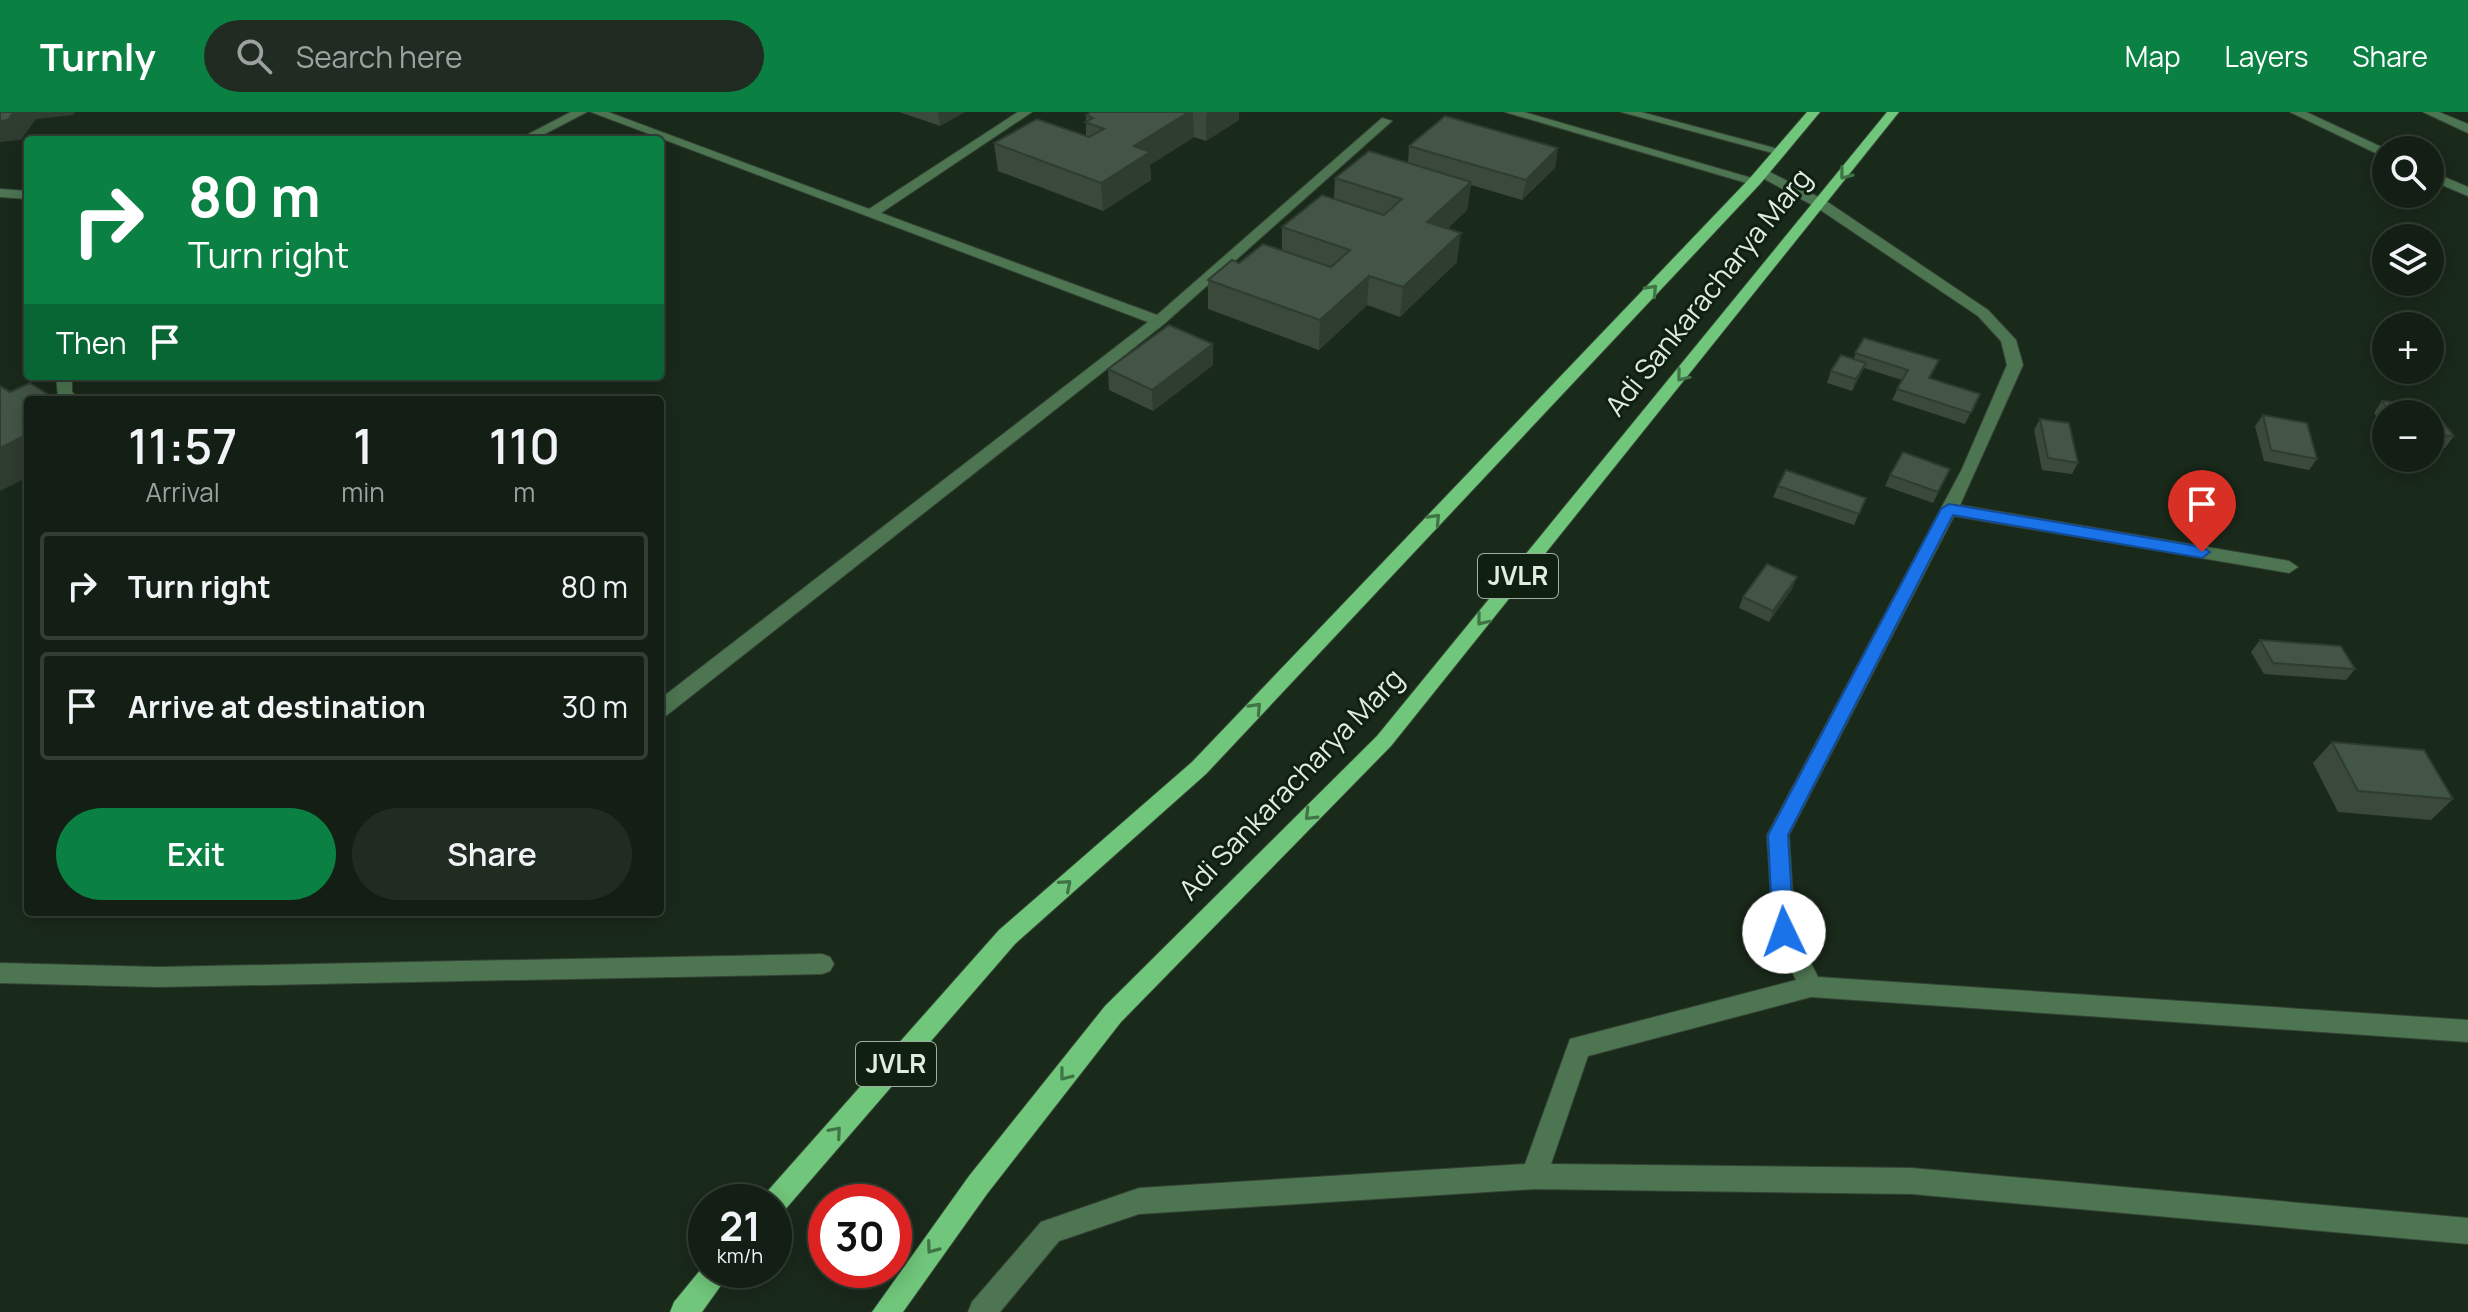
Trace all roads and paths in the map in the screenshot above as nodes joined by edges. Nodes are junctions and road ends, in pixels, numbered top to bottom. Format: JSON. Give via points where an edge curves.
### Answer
{"nodes":[{"id":1,"x":581,"y":112,"type":"edge"},
{"id":2,"x":597,"y":112,"type":"edge"},
{"id":3,"x":1026,"y":112,"type":"edge"},
{"id":4,"x":1511,"y":112,"type":"edge"},
{"id":5,"x":1627,"y":112,"type":"edge"},
{"id":6,"x":1814,"y":112,"type":"edge"},
{"id":7,"x":1893,"y":112,"type":"edge"},
{"id":8,"x":2296,"y":112,"type":"edge"},
{"id":9,"x":2429,"y":112,"type":"edge"},
{"id":10,"x":1386,"y":121,"type":"dead end"},
{"id":11,"x":2468,"y":129,"type":"edge"},
{"id":12,"x":531,"y":136,"type":"edge"},
{"id":13,"x":662,"y":136,"type":"edge"},
{"id":14,"x":664,"y":137,"type":"edge"},
{"id":15,"x":2372,"y":147,"type":"edge"},
{"id":16,"x":1780,"y":151,"type":"junction"},
{"id":17,"x":1758,"y":176,"type":"junction"},
{"id":18,"x":2444,"y":181,"type":"edge"},
{"id":19,"x":2468,"y":192,"type":"edge"},
{"id":20,"x":0,"y":193,"type":"edge"},
{"id":21,"x":24,"y":195,"type":"edge"},
{"id":22,"x":1821,"y":204,"type":"junction"},
{"id":23,"x":872,"y":213,"type":"junction"},
{"id":24,"x":1159,"y":321,"type":"junction"},
{"id":25,"x":1949,"y":509,"type":"junction"},
{"id":26,"x":2289,"y":567,"type":"dead end"},
{"id":27,"x":664,"y":707,"type":"edge"},
{"id":28,"x":822,"y":964,"type":"dead end"},
{"id":29,"x":0,"y":973,"type":"edge"},
{"id":30,"x":1811,"y":987,"type":"junction"},
{"id":31,"x":2468,"y":1031,"type":"edge"},
{"id":32,"x":1534,"y":1176,"type":"junction"},
{"id":33,"x":790,"y":1184,"type":"edge"},
{"id":34,"x":2468,"y":1231,"type":"edge"},
{"id":35,"x":703,"y":1288,"type":"edge"},
{"id":36,"x":684,"y":1312,"type":"edge"},
{"id":37,"x":886,"y":1312,"type":"edge"},
{"id":38,"x":982,"y":1312,"type":"edge"}],
"edges":[{"from":1,"to":12,"type":"street"},
{"from":2,"to":13,"type":"street"},
{"from":3,"to":23,"type":"street"},
{"from":4,"to":17,"type":"street"},
{"from":5,"to":16,"type":"street"},
{"from":6,"to":16,"type":"main road","name":"Adi Sankaracharya Marg","number":"JVLR"},
{"from":7,"to":22,"type":"main road","name":"Adi Sankaracharya Marg","number":"JVLR","one_way":true},
{"from":8,"to":15,"type":"street"},
{"from":9,"to":11,"type":"street"},
{"from":10,"to":24,"type":"street"},
{"from":14,"to":23,"type":"street"},
{"from":16,"to":17,"type":"main road","name":"Adi Sankaracharya Marg","number":"JVLR"},
{"from":17,"to":22,"type":"street"},
{"from":33,"to":17,"type":"main road","name":"Adi Sankaracharya Marg","number":"JVLR","one_way":true,"via":[[1007,937],[1199,768]]},
{"from":18,"to":19,"type":"street"},
{"from":20,"to":21,"type":"street"},
{"from":22,"to":25,"type":"street","via":[[1983,313],[2008,340],[2015,365]]},
{"from":22,"to":37,"type":"main road","name":"Adi Sankaracharya Marg","number":"JVLR","one_way":true,"via":[[1384,741],[1113,1014]]},
{"from":23,"to":24,"type":"street"},
{"from":24,"to":27,"type":"street"},
{"from":25,"to":26,"type":"street"},
{"from":25,"to":30,"type":"street","via":[[1778,835],[1784,932]]},
{"from":28,"to":29,"type":"street","via":[[159,977]]},
{"from":30,"to":31,"type":"street"},
{"from":30,"to":32,"type":"street","via":[[1579,1047]]},
{"from":32,"to":34,"type":"street","via":[[1912,1181]]},
{"from":32,"to":38,"type":"street","via":[[1139,1201],[1050,1231]]},
{"from":35,"to":36,"type":"main road"}]}
